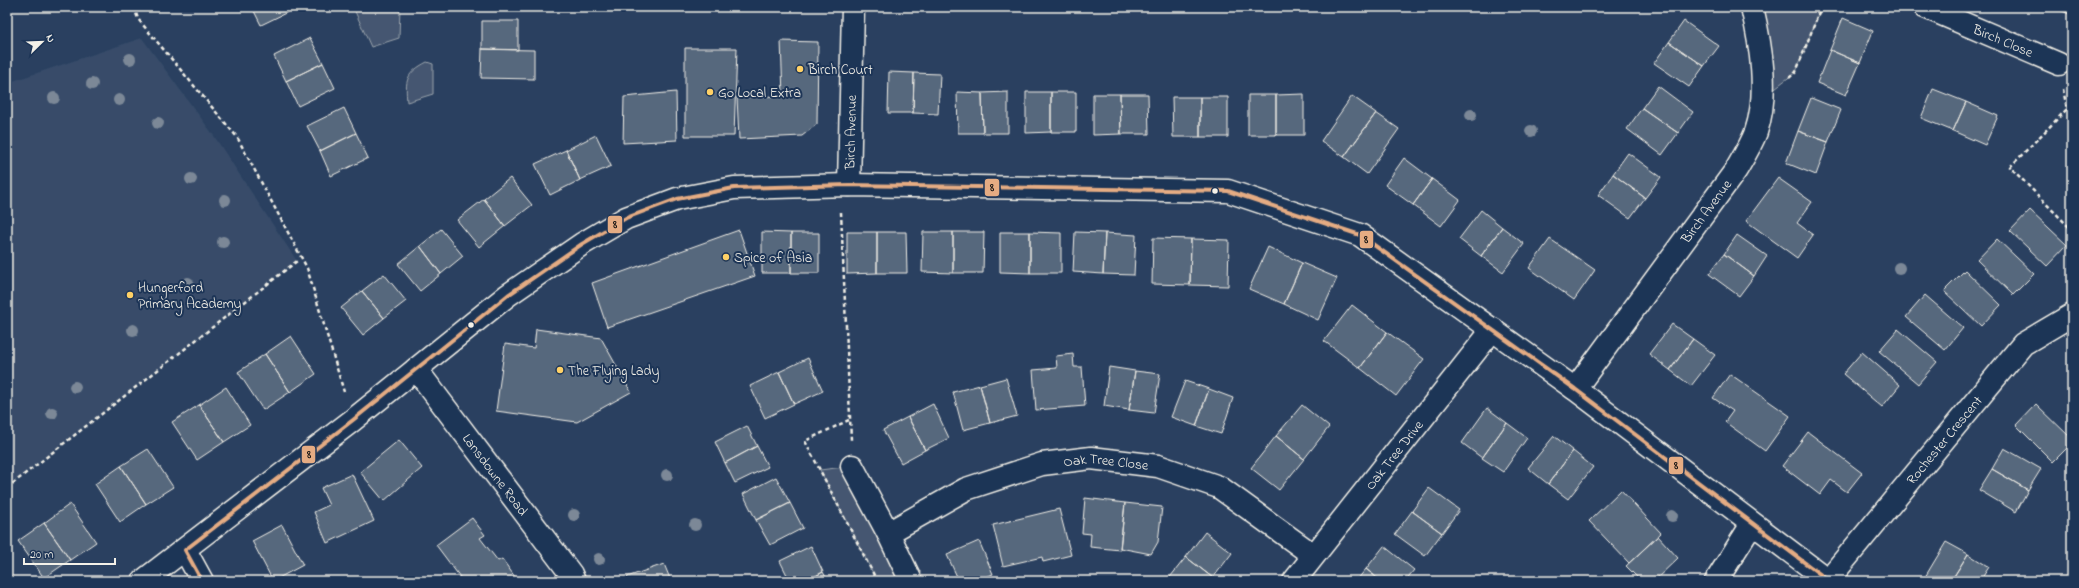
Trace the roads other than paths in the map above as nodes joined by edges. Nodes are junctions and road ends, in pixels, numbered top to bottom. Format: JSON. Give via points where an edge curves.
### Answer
{"nodes":[{"id":1,"x":853,"y":7,"type":"edge"},
{"id":2,"x":1752,"y":7,"type":"edge"},
{"id":3,"x":1926,"y":7,"type":"edge"},
{"id":4,"x":2059,"y":64,"type":"road end"},
{"id":5,"x":844,"y":185,"type":"junction"},
{"id":6,"x":2072,"y":315,"type":"edge"},
{"id":7,"x":1493,"y":329,"type":"junction"},
{"id":8,"x":416,"y":369,"type":"junction"},
{"id":9,"x":1576,"y":389,"type":"junction"},
{"id":10,"x":852,"y":466,"type":"road end"},
{"id":11,"x":1752,"y":524,"type":"junction"},
{"id":12,"x":888,"y":533,"type":"junction"},
{"id":13,"x":185,"y":550,"type":"junction"},
{"id":14,"x":1313,"y":555,"type":"junction"},
{"id":15,"x":1829,"y":580,"type":"edge"},
{"id":16,"x":143,"y":581,"type":"edge"},
{"id":17,"x":202,"y":581,"type":"edge"},
{"id":18,"x":574,"y":581,"type":"edge"},
{"id":19,"x":911,"y":581,"type":"edge"},
{"id":20,"x":1294,"y":581,"type":"edge"},
{"id":21,"x":1716,"y":581,"type":"edge"}],
"edges":[{"from":1,"to":5,"type":"street","name":"Birch Avenue"},
{"from":2,"to":9,"type":"street","name":"Birch Avenue","via":[[1757,31],[1763,97],[1756,132],[1736,170]]},
{"from":3,"to":4,"type":"street","name":"Birch Close"},
{"from":5,"to":7,"type":"street","via":[[1228,191],[1360,235]]},
{"from":5,"to":8,"type":"street","via":[[734,188],[677,200],[626,218],[582,244],[508,295]]},
{"from":6,"to":15,"type":"street","name":"Rochester Crescent","via":[[2023,344]]},
{"from":7,"to":9,"type":"street"},
{"from":7,"to":14,"type":"street","name":"Oak Tree Drive"},
{"from":8,"to":13,"type":"street"},
{"from":8,"to":18,"type":"street","name":"Lansdowne Road"},
{"from":9,"to":11,"type":"street"},
{"from":10,"to":12,"type":"street"},
{"from":11,"to":15,"type":"street"},
{"from":11,"to":21,"type":"street"},
{"from":12,"to":14,"type":"street","name":"Oak Tree Close","via":[[966,489],[1042,464],[1092,458],[1158,466],[1219,487]]},
{"from":12,"to":19,"type":"street"},
{"from":13,"to":16,"type":"street"},
{"from":13,"to":17,"type":"street"},
{"from":14,"to":20,"type":"street","name":"Oak Tree Drive"}]}
